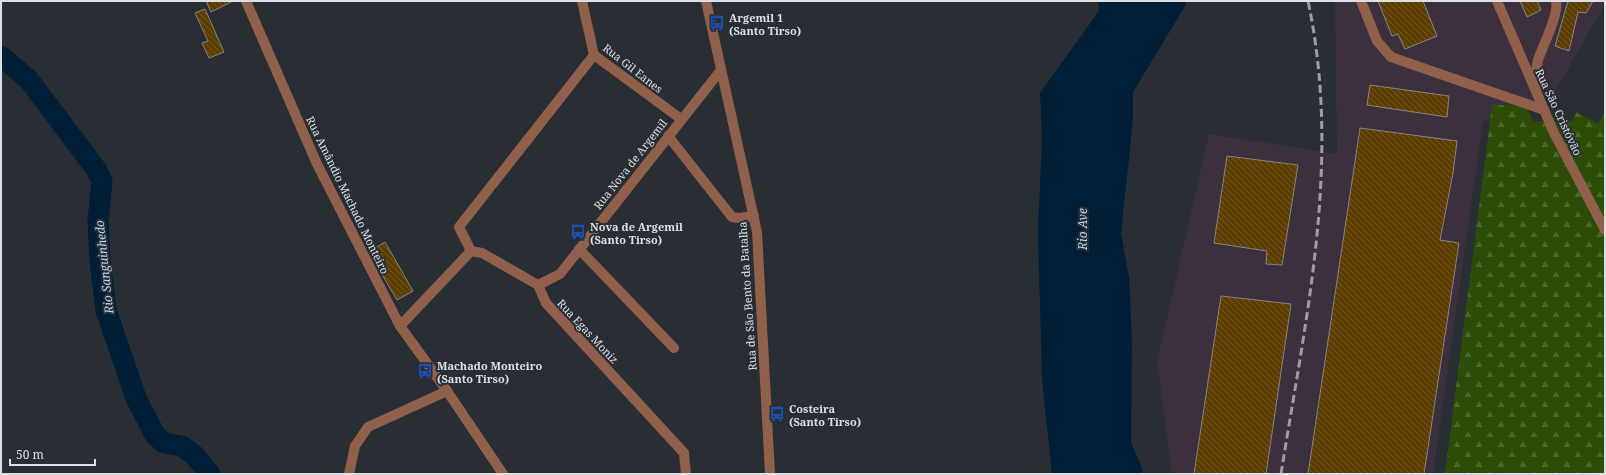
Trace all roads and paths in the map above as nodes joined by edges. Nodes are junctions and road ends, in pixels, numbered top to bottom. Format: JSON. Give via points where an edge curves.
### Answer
{"nodes":[{"id":1,"x":246,"y":1,"type":"edge"},
{"id":2,"x":582,"y":1,"type":"edge"},
{"id":3,"x":706,"y":1,"type":"edge"},
{"id":4,"x":1360,"y":1,"type":"edge"},
{"id":5,"x":1498,"y":1,"type":"edge"},
{"id":6,"x":1556,"y":1,"type":"edge"},
{"id":7,"x":594,"y":54,"type":"junction"},
{"id":8,"x":721,"y":70,"type":"junction"},
{"id":9,"x":1537,"y":94,"type":"junction"},
{"id":10,"x":1544,"y":110,"type":"junction"},
{"id":11,"x":681,"y":119,"type":"junction"},
{"id":12,"x":668,"y":136,"type":"junction"},
{"id":13,"x":754,"y":216,"type":"junction"},
{"id":14,"x":1605,"y":230,"type":"edge"},
{"id":15,"x":579,"y":249,"type":"junction"},
{"id":16,"x":471,"y":251,"type":"junction"},
{"id":17,"x":538,"y":285,"type":"junction"},
{"id":18,"x":400,"y":326,"type":"junction"},
{"id":19,"x":674,"y":348,"type":"dead end"},
{"id":20,"x":447,"y":391,"type":"junction"},
{"id":21,"x":349,"y":474,"type":"edge"},
{"id":22,"x":503,"y":474,"type":"edge"},
{"id":23,"x":686,"y":474,"type":"edge"},
{"id":24,"x":770,"y":474,"type":"edge"}],
"edges":[{"from":1,"to":18,"type":"street","name":"Rua Amândio Machado Monteiro","via":[[317,164]]},
{"from":2,"to":7,"type":"street","name":"Rua Gil Eanes"},
{"from":3,"to":8,"type":"street","name":"Rua de São Bento da Batalha"},
{"from":4,"to":10,"type":"street","via":[[1377,41],[1391,57]]},
{"from":5,"to":9,"type":"street","name":"Rua São Cristóvão"},
{"from":6,"to":9,"type":"street","via":[[1552,24],[1538,61]]},
{"from":7,"to":11,"type":"street","name":"Rua Gil Eanes"},
{"from":7,"to":16,"type":"street","via":[[459,227]]},
{"from":8,"to":11,"type":"street","name":"Rua Nova de Argemil"},
{"from":8,"to":13,"type":"street","name":"Rua de São Bento da Batalha"},
{"from":9,"to":10,"type":"street","name":"Rua São Cristóvão"},
{"from":10,"to":14,"type":"street","name":"Rua São Cristóvão"},
{"from":11,"to":12,"type":"street","name":"Rua Nova de Argemil"},
{"from":12,"to":13,"type":"street","via":[[732,216]]},
{"from":12,"to":15,"type":"street","name":"Rua Nova de Argemil"},
{"from":13,"to":24,"type":"street","name":"Rua de São Bento da Batalha"},
{"from":15,"to":17,"type":"street","name":"Rua Nova de Argemil","via":[[560,274]]},
{"from":15,"to":19,"type":"street"},
{"from":16,"to":17,"type":"street","via":[[482,253]]},
{"from":16,"to":18,"type":"street"},
{"from":17,"to":23,"type":"street","name":"Rua Egas Moniz","via":[[546,303],[684,453]]},
{"from":18,"to":20,"type":"street","name":"Rua Amândio Machado Monteiro"},
{"from":20,"to":21,"type":"street","via":[[368,427],[355,446]]},
{"from":20,"to":22,"type":"street","name":"Rua Amândio Machado Monteiro"}]}
